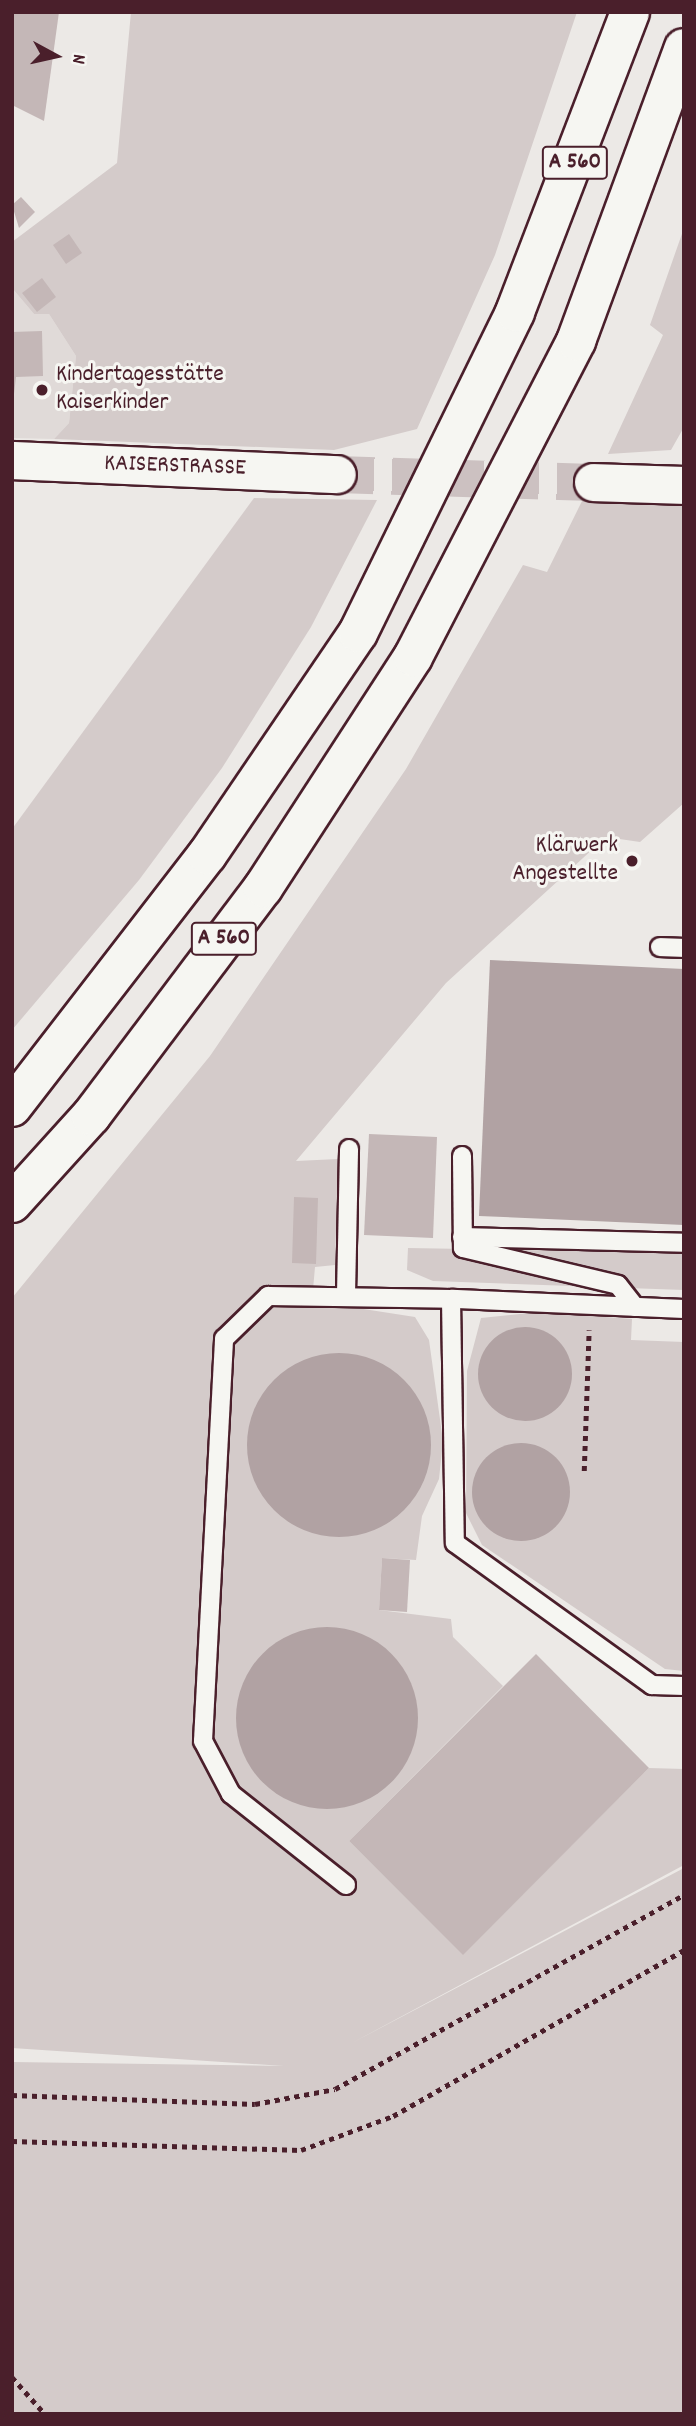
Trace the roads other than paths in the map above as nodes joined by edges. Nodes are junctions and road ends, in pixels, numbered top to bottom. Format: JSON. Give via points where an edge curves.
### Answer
{"nodes":[{"id":1,"x":630,"y":12,"type":"edge"},
{"id":2,"x":684,"y":48,"type":"edge"},
{"id":3,"x":12,"y":460,"type":"edge"},
{"id":4,"x":337,"y":474,"type":"tunnel mouth"},
{"id":5,"x":593,"y":482,"type":"tunnel mouth"},
{"id":6,"x":684,"y":485,"type":"edge"},
{"id":7,"x":660,"y":947,"type":"dead end"},
{"id":8,"x":684,"y":948,"type":"edge"},
{"id":9,"x":12,"y":1107,"type":"edge"},
{"id":10,"x":349,"y":1149,"type":"dead end"},
{"id":11,"x":462,"y":1156,"type":"dead end"},
{"id":12,"x":12,"y":1203,"type":"edge"},
{"id":13,"x":462,"y":1237,"type":"junction"},
{"id":14,"x":684,"y":1243,"type":"edge"},
{"id":15,"x":345,"y":1294,"type":"junction"},
{"id":16,"x":451,"y":1299,"type":"junction"},
{"id":17,"x":635,"y":1307,"type":"junction"},
{"id":18,"x":684,"y":1308,"type":"edge"},
{"id":19,"x":684,"y":1686,"type":"edge"},
{"id":20,"x":346,"y":1885,"type":"dead end"}],
"edges":[{"from":1,"to":9,"type":"highway","number":"A 560","via":[[515,312],[358,633],[207,855]]},
{"from":2,"to":12,"type":"highway","number":"A 560","via":[[576,341],[412,657],[263,888],[90,1116]]},
{"from":3,"to":4,"type":"street","name":"KAISERSTRASSE"},
{"from":5,"to":6,"type":"street"},
{"from":7,"to":8,"type":"lane"},
{"from":10,"to":15,"type":"lane"},
{"from":11,"to":13,"type":"lane"},
{"from":13,"to":14,"type":"lane"},
{"from":13,"to":17,"type":"lane","via":[[463,1248],[618,1285]]},
{"from":15,"to":16,"type":"lane"},
{"from":15,"to":20,"type":"lane","via":[[268,1296],[224,1339],[203,1741],[231,1794]]},
{"from":16,"to":17,"type":"lane"},
{"from":16,"to":19,"type":"lane","via":[[455,1543],[652,1685]]},
{"from":17,"to":18,"type":"lane"}]}
